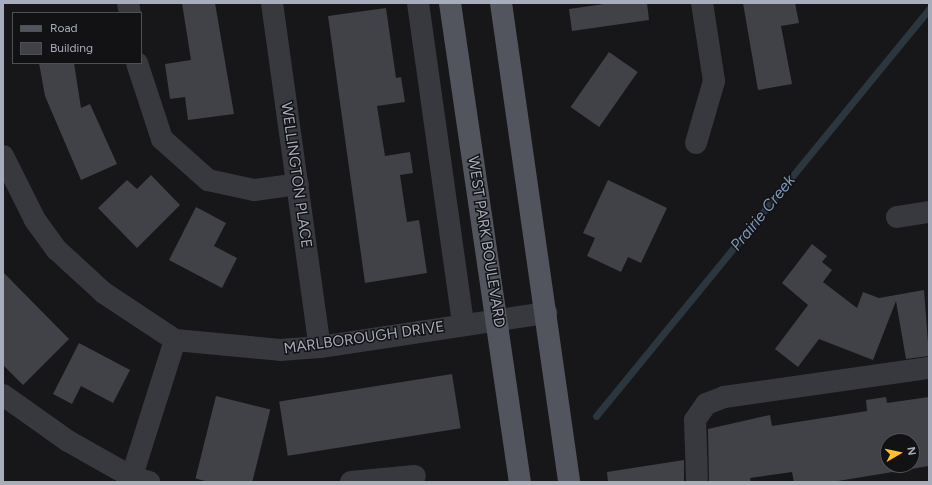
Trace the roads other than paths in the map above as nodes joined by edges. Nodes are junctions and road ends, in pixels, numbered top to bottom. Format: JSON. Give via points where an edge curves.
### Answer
{"nodes":[{"id":1,"x":272,"y":3,"type":"edge"},
{"id":2,"x":418,"y":3,"type":"edge"},
{"id":3,"x":450,"y":3,"type":"edge"},
{"id":4,"x":501,"y":3,"type":"edge"},
{"id":5,"x":702,"y":3,"type":"edge"},
{"id":6,"x":137,"y":64,"type":"edge"},
{"id":7,"x":696,"y":143,"type":"dead end"},
{"id":8,"x":3,"y":156,"type":"edge"},
{"id":9,"x":298,"y":184,"type":"junction"},
{"id":10,"x":929,"y":212,"type":"edge"},
{"id":11,"x":896,"y":217,"type":"dead end"},
{"id":12,"x":546,"y":313,"type":"junction"},
{"id":13,"x":498,"y":319,"type":"junction"},
{"id":14,"x":463,"y":325,"type":"junction"},
{"id":15,"x":175,"y":340,"type":"junction"},
{"id":16,"x":320,"y":347,"type":"junction"},
{"id":17,"x":929,"y":368,"type":"edge"},
{"id":18,"x":3,"y":395,"type":"edge"},
{"id":19,"x":415,"y":476,"type":"dead end"},
{"id":20,"x":137,"y":480,"type":"edge"},
{"id":21,"x":351,"y":482,"type":"edge"},
{"id":22,"x":520,"y":482,"type":"edge"},
{"id":23,"x":569,"y":482,"type":"edge"},
{"id":24,"x":697,"y":482,"type":"edge"}],
"edges":[{"from":1,"to":9,"type":"street","name":"WELLINGTON PLACE"},
{"from":2,"to":14,"type":"street"},
{"from":3,"to":13,"type":"main road","name":"WEST PARK BOULEVARD"},
{"from":4,"to":12,"type":"main road"},
{"from":5,"to":7,"type":"street","via":[[714,81]]},
{"from":6,"to":9,"type":"street","via":[[162,139],[208,180],[254,190]]},
{"from":8,"to":15,"type":"street","name":"MARLBOROUGH DRIVE","via":[[35,220],[57,250],[104,293]]},
{"from":9,"to":16,"type":"street","name":"WELLINGTON PLACE"},
{"from":10,"to":11,"type":"street"},
{"from":12,"to":13,"type":"street","name":"MARLBOROUGH DRIVE"},
{"from":12,"to":23,"type":"main road"},
{"from":13,"to":14,"type":"street","name":"MARLBOROUGH DRIVE"},
{"from":13,"to":22,"type":"main road","name":"WEST PARK BOULEVARD"},
{"from":14,"to":16,"type":"street","name":"MARLBOROUGH DRIVE"},
{"from":15,"to":16,"type":"street","name":"MARLBOROUGH DRIVE","via":[[280,350]]},
{"from":15,"to":20,"type":"street"},
{"from":17,"to":24,"type":"street","via":[[724,397],[706,404],[695,420]]},
{"from":18,"to":20,"type":"street","via":[[68,441]]},
{"from":19,"to":21,"type":"street"}]}
